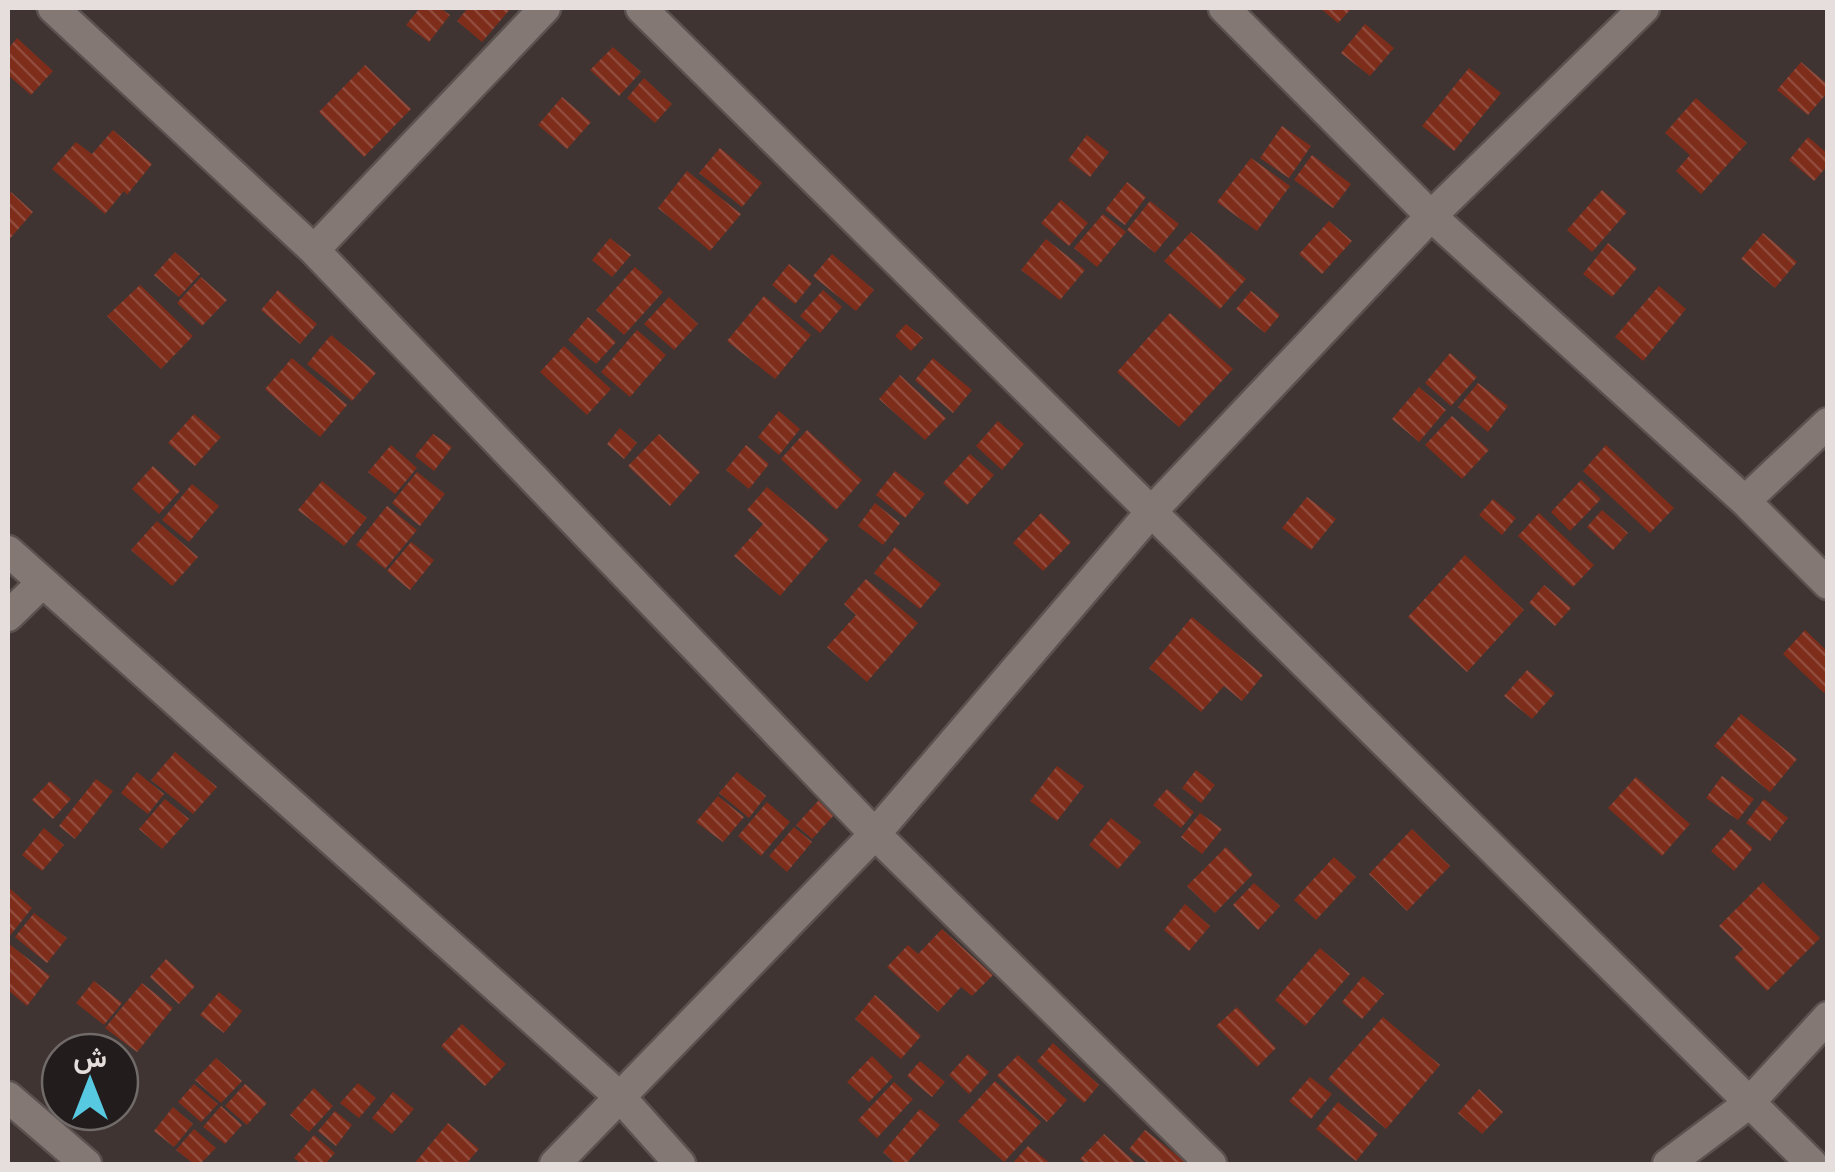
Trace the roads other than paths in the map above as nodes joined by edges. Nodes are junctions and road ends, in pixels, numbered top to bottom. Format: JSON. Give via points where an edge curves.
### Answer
{"nodes":[{"id":1,"x":53,"y":8,"type":"edge"},
{"id":2,"x":545,"y":8,"type":"edge"},
{"id":3,"x":641,"y":8,"type":"edge"},
{"id":4,"x":1224,"y":8,"type":"edge"},
{"id":5,"x":1644,"y":8,"type":"edge"},
{"id":6,"x":1431,"y":216,"type":"junction"},
{"id":7,"x":314,"y":250,"type":"junction"},
{"id":8,"x":1828,"y":423,"type":"edge"},
{"id":9,"x":1744,"y":501,"type":"junction"},
{"id":10,"x":1151,"y":512,"type":"junction"},
{"id":11,"x":8,"y":551,"type":"edge"},
{"id":12,"x":42,"y":583,"type":"junction"},
{"id":13,"x":1828,"y":584,"type":"edge"},
{"id":14,"x":8,"y":616,"type":"edge"},
{"id":15,"x":875,"y":834,"type":"junction"},
{"id":16,"x":1828,"y":1017,"type":"edge"},
{"id":17,"x":8,"y":1096,"type":"edge"},
{"id":18,"x":621,"y":1098,"type":"junction"},
{"id":19,"x":1748,"y":1104,"type":"junction"},
{"id":20,"x":86,"y":1164,"type":"edge"},
{"id":21,"x":555,"y":1164,"type":"edge"},
{"id":22,"x":680,"y":1164,"type":"edge"},
{"id":23,"x":1211,"y":1164,"type":"edge"},
{"id":24,"x":1668,"y":1164,"type":"edge"},
{"id":25,"x":1812,"y":1164,"type":"edge"}],
"edges":[{"from":1,"to":7,"type":"street"},
{"from":2,"to":7,"type":"street"},
{"from":3,"to":10,"type":"street"},
{"from":4,"to":6,"type":"street"},
{"from":5,"to":6,"type":"street"},
{"from":6,"to":9,"type":"street"},
{"from":6,"to":10,"type":"street"},
{"from":7,"to":15,"type":"street"},
{"from":8,"to":9,"type":"street"},
{"from":9,"to":13,"type":"street"},
{"from":10,"to":15,"type":"street"},
{"from":10,"to":19,"type":"street"},
{"from":11,"to":12,"type":"street"},
{"from":12,"to":14,"type":"street"},
{"from":12,"to":18,"type":"street"},
{"from":15,"to":18,"type":"street"},
{"from":15,"to":23,"type":"street"},
{"from":16,"to":19,"type":"street"},
{"from":17,"to":20,"type":"street"},
{"from":18,"to":21,"type":"street"},
{"from":18,"to":22,"type":"street"},
{"from":19,"to":24,"type":"street"},
{"from":19,"to":25,"type":"street"}]}
